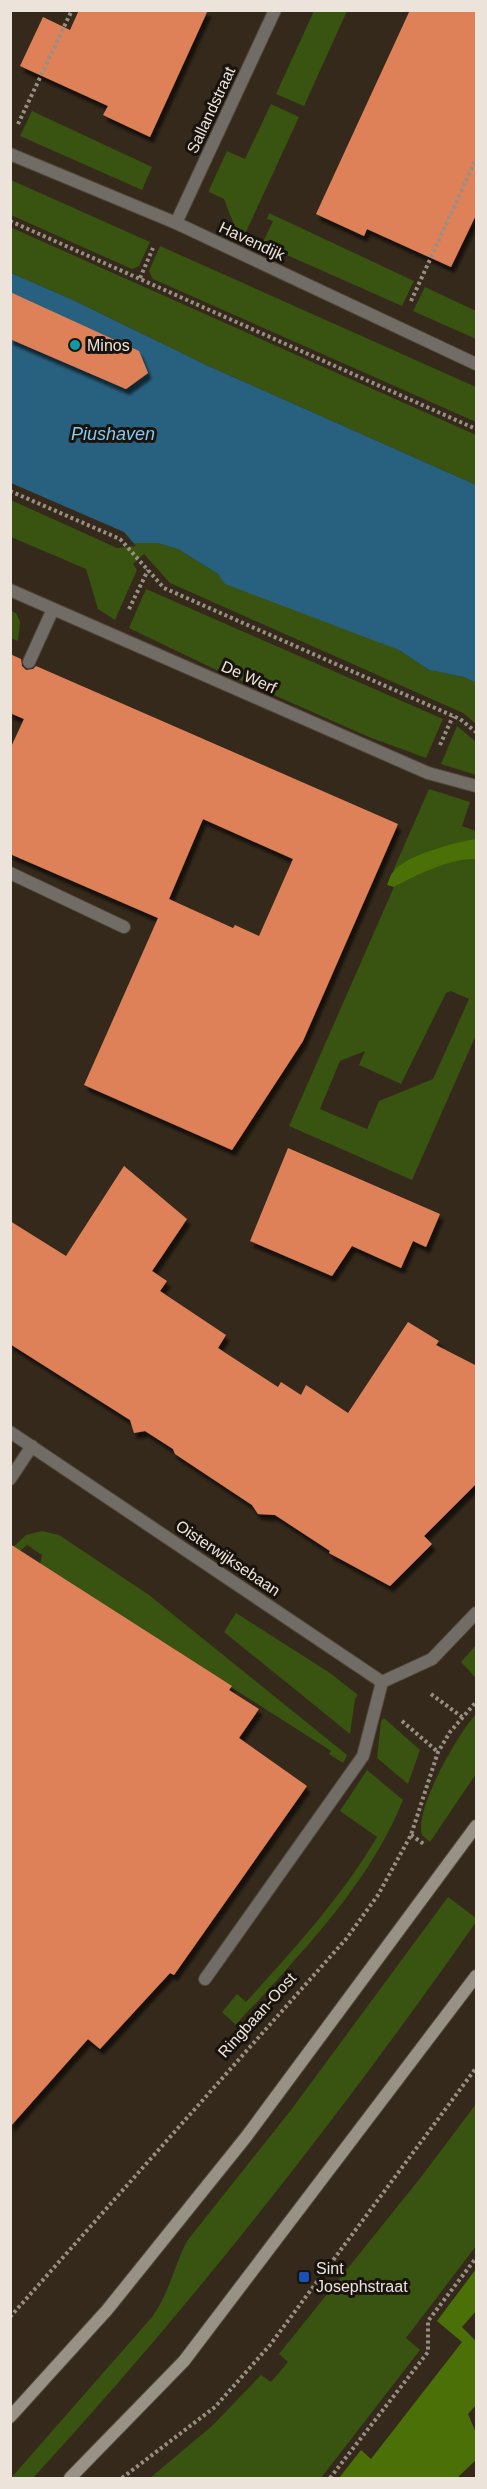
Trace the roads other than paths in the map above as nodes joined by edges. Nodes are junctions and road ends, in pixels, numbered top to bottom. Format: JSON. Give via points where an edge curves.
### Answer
{"nodes":[{"id":1,"x":275,"y":10,"type":"edge"},
{"id":2,"x":10,"y":154,"type":"edge"},
{"id":3,"x":176,"y":223,"type":"junction"},
{"id":4,"x":477,"y":364,"type":"edge"},
{"id":5,"x":10,"y":590,"type":"edge"},
{"id":6,"x":53,"y":609,"type":"junction"},
{"id":7,"x":29,"y":662,"type":"dead end"},
{"id":8,"x":477,"y":786,"type":"edge"},
{"id":9,"x":10,"y":873,"type":"edge"},
{"id":10,"x":124,"y":927,"type":"dead end"},
{"id":11,"x":10,"y":1432,"type":"edge"},
{"id":12,"x":32,"y":1446,"type":"junction"},
{"id":13,"x":10,"y":1479,"type":"edge"},
{"id":14,"x":477,"y":1613,"type":"edge"},
{"id":15,"x":382,"y":1682,"type":"junction"},
{"id":16,"x":477,"y":1826,"type":"edge"},
{"id":17,"x":477,"y":1976,"type":"edge"},
{"id":18,"x":205,"y":1979,"type":"dead end"},
{"id":19,"x":10,"y":2417,"type":"edge"},
{"id":20,"x":69,"y":2478,"type":"edge"}],
"edges":[{"from":1,"to":3,"type":"street","name":"Sallandstraat"},
{"from":2,"to":3,"type":"street","name":"Havendijk"},
{"from":3,"to":4,"type":"street","name":"Havendijk"},
{"from":5,"to":6,"type":"street","name":"De Werf"},
{"from":6,"to":7,"type":"street"},
{"from":6,"to":8,"type":"street","name":"De Werf","via":[[428,773]]},
{"from":9,"to":10,"type":"street"},
{"from":11,"to":12,"type":"street","name":"Oisterwijksebaan"},
{"from":12,"to":13,"type":"street"},
{"from":12,"to":15,"type":"street","name":"Oisterwijksebaan"},
{"from":14,"to":15,"type":"street","via":[[432,1659]]},
{"from":15,"to":18,"type":"street","via":[[363,1756]]},
{"from":16,"to":19,"type":"main road","via":[[246,2138],[107,2310]]},
{"from":17,"to":20,"type":"main road","via":[[184,2361]]}]}
